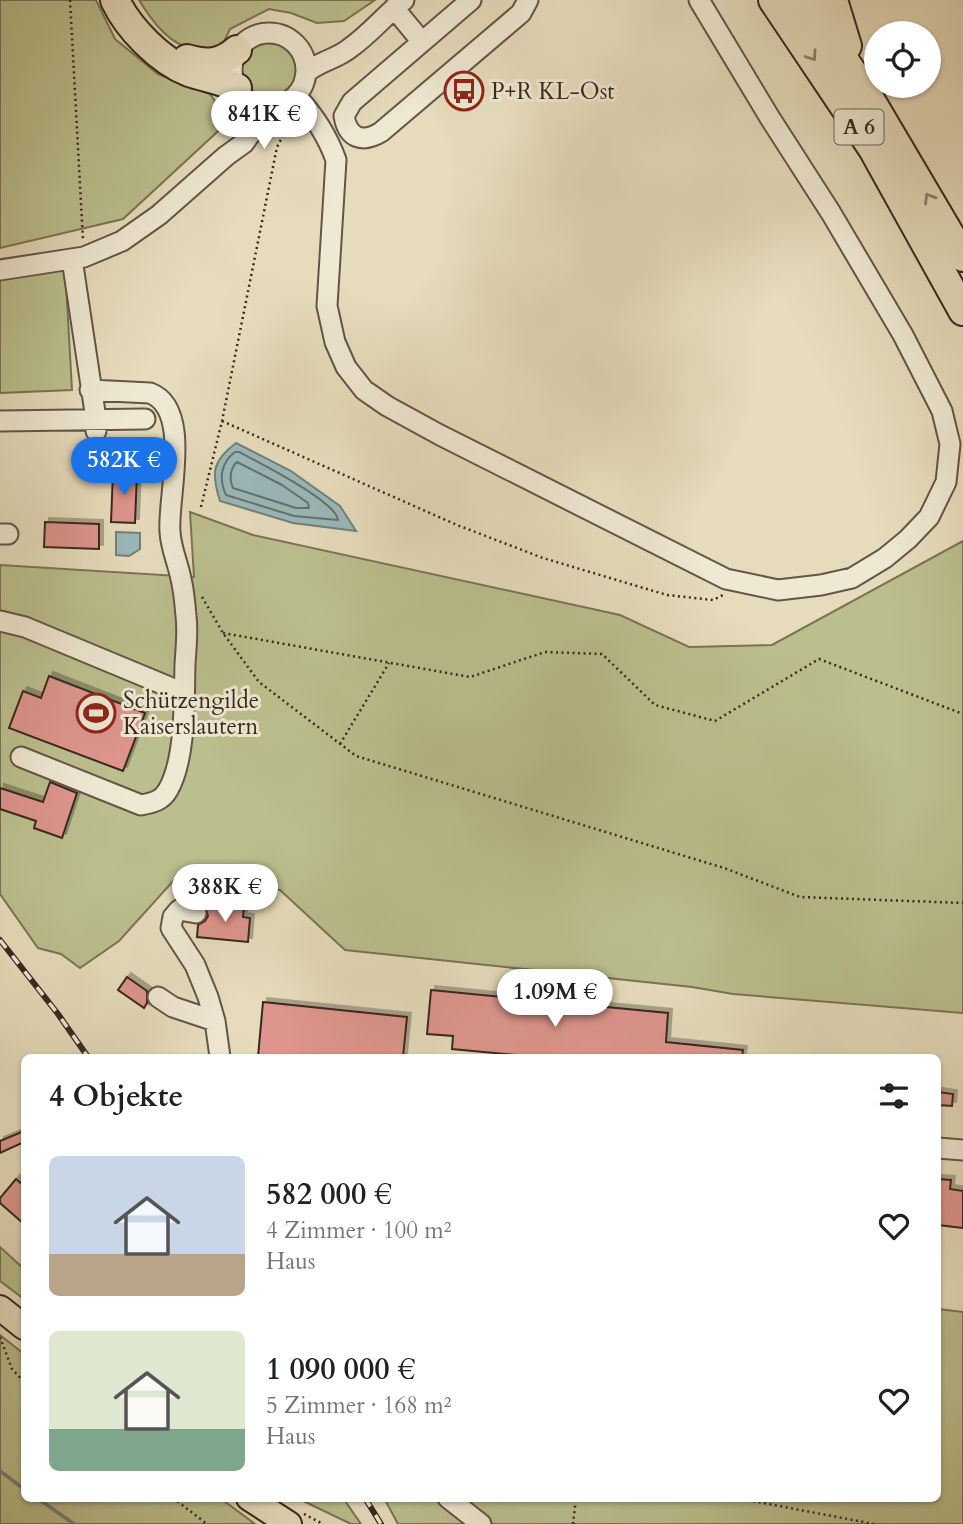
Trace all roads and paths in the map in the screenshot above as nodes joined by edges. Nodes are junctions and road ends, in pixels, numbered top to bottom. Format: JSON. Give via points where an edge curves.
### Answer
{"nodes":[{"id":1,"x":70,"y":0,"type":"edge"},
{"id":2,"x":115,"y":0,"type":"edge"},
{"id":3,"x":471,"y":0,"type":"edge"},
{"id":4,"x":528,"y":0,"type":"edge"},
{"id":5,"x":699,"y":0,"type":"edge"},
{"id":6,"x":773,"y":0,"type":"edge"},
{"id":7,"x":803,"y":0,"type":"edge"},
{"id":8,"x":833,"y":0,"type":"edge"},
{"id":9,"x":399,"y":4,"type":"edge"},
{"id":10,"x":422,"y":41,"type":"junction"},
{"id":11,"x":294,"y":42,"type":"junction"},
{"id":12,"x":149,"y":44,"type":"junction"},
{"id":13,"x":237,"y":50,"type":"junction"},
{"id":14,"x":307,"y":72,"type":"junction"},
{"id":15,"x":864,"y":88,"type":"edge"},
{"id":16,"x":864,"y":89,"type":"edge"},
{"id":17,"x":241,"y":93,"type":"junction"},
{"id":18,"x":296,"y":96,"type":"junction"},
{"id":19,"x":870,"y":98,"type":"edge"},
{"id":20,"x":272,"y":107,"type":"junction"},
{"id":21,"x":315,"y":118,"type":"junction"},
{"id":22,"x":226,"y":156,"type":"junction"},
{"id":23,"x":963,"y":257,"type":"edge"},
{"id":24,"x":78,"y":258,"type":"junction"},
{"id":25,"x":0,"y":270,"type":"edge"},
{"id":26,"x":963,"y":311,"type":"edge"},
{"id":27,"x":90,"y":390,"type":"junction"},
{"id":28,"x":145,"y":419,"type":"dead end"},
{"id":29,"x":0,"y":421,"type":"edge"},
{"id":30,"x":222,"y":421,"type":"junction"},
{"id":31,"x":96,"y":425,"type":"junction"},
{"id":32,"x":201,"y":507,"type":"dead end"},
{"id":33,"x":734,"y":582,"type":"junction"},
{"id":34,"x":200,"y":593,"type":"dead end"},
{"id":35,"x":0,"y":621,"type":"edge"},
{"id":36,"x":223,"y":634,"type":"junction"},
{"id":37,"x":390,"y":663,"type":"junction"},
{"id":38,"x":184,"y":693,"type":"junction"},
{"id":39,"x":963,"y":714,"type":"edge"},
{"id":40,"x":340,"y":744,"type":"junction"},
{"id":41,"x":22,"y":757,"type":"dead end"},
{"id":42,"x":963,"y":904,"type":"edge"},
{"id":43,"x":195,"y":913,"type":"dead end"},
{"id":44,"x":158,"y":997,"type":"dead end"},
{"id":45,"x":215,"y":1021,"type":"junction"},
{"id":46,"x":220,"y":1054,"type":"edge"},
{"id":47,"x":941,"y":1148,"type":"edge"},
{"id":48,"x":963,"y":1150,"type":"edge"},
{"id":49,"x":0,"y":1308,"type":"edge"},
{"id":50,"x":21,"y":1326,"type":"edge"},
{"id":51,"x":0,"y":1337,"type":"edge"},
{"id":52,"x":21,"y":1379,"type":"edge"},
{"id":53,"x":178,"y":1502,"type":"edge"},
{"id":54,"x":255,"y":1502,"type":"edge"},
{"id":55,"x":453,"y":1502,"type":"edge"},
{"id":56,"x":576,"y":1502,"type":"edge"},
{"id":57,"x":758,"y":1502,"type":"edge"},
{"id":58,"x":207,"y":1524,"type":"edge"},
{"id":59,"x":289,"y":1524,"type":"edge"},
{"id":60,"x":481,"y":1524,"type":"edge"},
{"id":61,"x":573,"y":1524,"type":"edge"},
{"id":62,"x":874,"y":1524,"type":"edge"}],
"edges":[{"from":1,"to":24,"type":"path"},
{"from":2,"to":12,"type":"highway"},
{"from":3,"to":10,"type":"street"},
{"from":4,"to":10,"type":"street","via":[[521,13],[381,132],[371,138],[355,136],[345,124],[346,110]]},
{"from":5,"to":33,"type":"street","via":[[903,335],[942,411],[950,443],[946,482],[929,517],[885,558],[852,578],[821,585],[778,590]]},
{"from":6,"to":26,"type":"highway","number":"A 6","one_way":true,"via":[[873,149]]},
{"from":7,"to":16,"type":"highway","number":"A 6"},
{"from":8,"to":15,"type":"highway"},
{"from":9,"to":10,"type":"street"},
{"from":9,"to":11,"type":"street","via":[[334,46],[315,49]]},
{"from":9,"to":14,"type":"street","via":[[353,47]]},
{"from":11,"to":13,"type":"street","via":[[267,32],[253,36]]},
{"from":11,"to":14,"type":"street"},
{"from":12,"to":13,"type":"highway","via":[[207,64],[223,61]]},
{"from":12,"to":17,"type":"highway","via":[[182,69],[218,79]]},
{"from":13,"to":17,"type":"street","via":[[232,69]]},
{"from":14,"to":18,"type":"street"},
{"from":17,"to":20,"type":"street","via":[[258,106]]},
{"from":17,"to":22,"type":"street","via":[[246,119]]},
{"from":18,"to":20,"type":"street"},
{"from":18,"to":21,"type":"street"},
{"from":23,"to":19,"type":"highway","number":"A 6","one_way":true},
{"from":20,"to":22,"type":"street","via":[[244,143]]},
{"from":21,"to":30,"type":"path","via":[[287,128],[277,147]]},
{"from":21,"to":33,"type":"street","via":[[330,141],[335,160],[327,306],[346,367],[364,390],[440,435]]},
{"from":22,"to":24,"type":"street","via":[[150,222],[122,241]]},
{"from":24,"to":25,"type":"street"},
{"from":24,"to":27,"type":"street"},
{"from":27,"to":31,"type":"street"},
{"from":27,"to":38,"type":"street","via":[[150,393],[159,396],[169,409],[175,451],[169,529],[187,620]]},
{"from":28,"to":31,"type":"street"},
{"from":29,"to":31,"type":"street"},
{"from":30,"to":32,"type":"path"},
{"from":30,"to":33,"type":"path","via":[[543,558],[691,599],[713,600]]},
{"from":34,"to":36,"type":"path"},
{"from":35,"to":38,"type":"street","via":[[25,626]]},
{"from":36,"to":37,"type":"path"},
{"from":36,"to":40,"type":"path","via":[[259,682]]},
{"from":37,"to":39,"type":"path","via":[[470,677],[545,652],[602,653],[655,705],[715,721],[819,659]]},
{"from":37,"to":40,"type":"path"},
{"from":38,"to":41,"type":"street","via":[[182,736],[172,781],[167,792],[152,803],[130,802]]},
{"from":40,"to":42,"type":"path","via":[[356,756],[724,868],[800,897]]},
{"from":43,"to":45,"type":"street","via":[[179,910],[171,928],[195,965]]},
{"from":44,"to":45,"type":"street"},
{"from":45,"to":46,"type":"street"},
{"from":47,"to":48,"type":"street"},
{"from":49,"to":50,"type":"main road"},
{"from":51,"to":52,"type":"path","via":[[12,1369]]},
{"from":53,"to":58,"type":"path"},
{"from":54,"to":59,"type":"main road"},
{"from":55,"to":60,"type":"street"},
{"from":56,"to":61,"type":"path"},
{"from":57,"to":62,"type":"path"}]}
